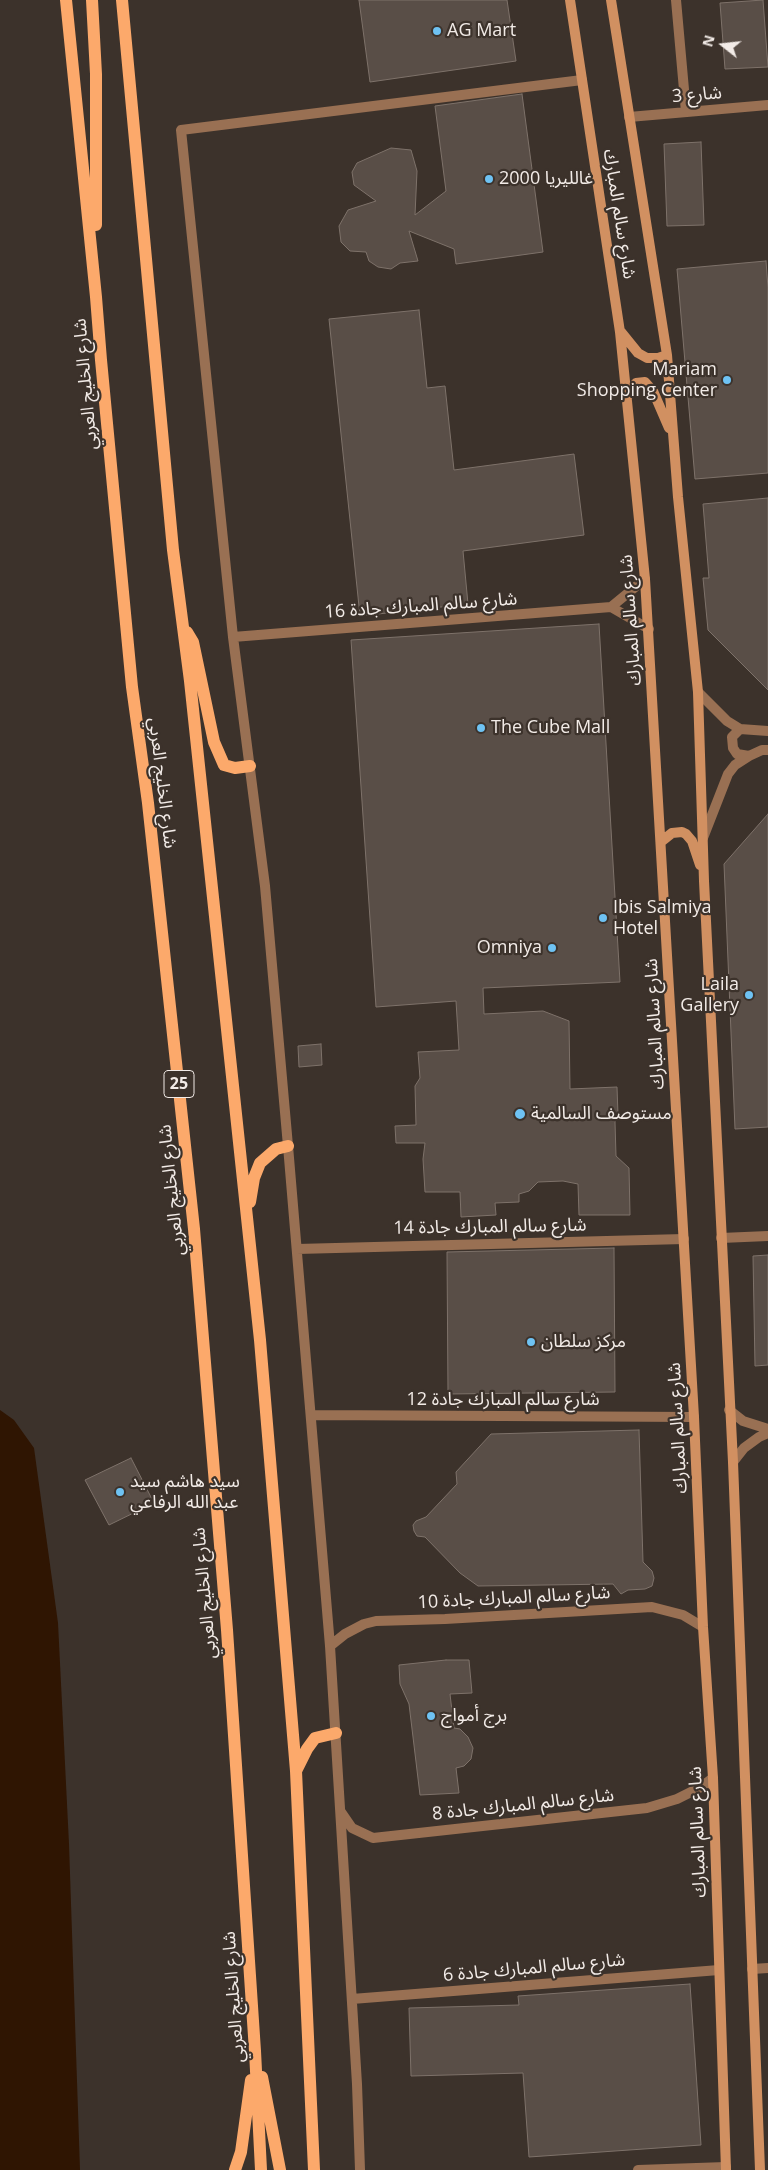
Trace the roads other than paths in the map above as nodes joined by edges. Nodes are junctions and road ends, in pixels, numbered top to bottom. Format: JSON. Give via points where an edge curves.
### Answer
{"nodes":[{"id":1,"x":66,"y":0,"type":"edge"},
{"id":2,"x":92,"y":0,"type":"edge"},
{"id":3,"x":122,"y":0,"type":"edge"},
{"id":4,"x":570,"y":0,"type":"edge"},
{"id":5,"x":611,"y":0,"type":"edge"},
{"id":6,"x":676,"y":0,"type":"edge"},
{"id":7,"x":582,"y":80,"type":"junction"},
{"id":8,"x":768,"y":105,"type":"edge"},
{"id":9,"x":686,"y":112,"type":"junction"},
{"id":10,"x":629,"y":117,"type":"junction"},
{"id":11,"x":96,"y":297,"type":"junction"},
{"id":12,"x":620,"y":332,"type":"junction"},
{"id":13,"x":667,"y":355,"type":"junction"},
{"id":14,"x":627,"y":397,"type":"junction"},
{"id":15,"x":673,"y":436,"type":"junction"},
{"id":16,"x":645,"y":579,"type":"junction"},
{"id":17,"x":611,"y":607,"type":"junction"},
{"id":18,"x":183,"y":624,"type":"junction"},
{"id":19,"x":649,"y":629,"type":"junction"},
{"id":20,"x":233,"y":637,"type":"junction"},
{"id":21,"x":698,"y":692,"type":"junction"},
{"id":22,"x":740,"y":729,"type":"junction"},
{"id":23,"x":768,"y":731,"type":"edge"},
{"id":24,"x":768,"y":750,"type":"edge"},
{"id":25,"x":749,"y":756,"type":"junction"},
{"id":26,"x":250,"y":766,"type":"junction"},
{"id":27,"x":704,"y":838,"type":"junction"},
{"id":28,"x":662,"y":841,"type":"junction"},
{"id":29,"x":704,"y":881,"type":"junction"},
{"id":30,"x":288,"y":1146,"type":"junction"},
{"id":31,"x":247,"y":1219,"type":"junction"},
{"id":32,"x":768,"y":1236,"type":"edge"},
{"id":33,"x":721,"y":1238,"type":"junction"},
{"id":34,"x":684,"y":1239,"type":"junction"},
{"id":35,"x":297,"y":1249,"type":"junction"},
{"id":36,"x":729,"y":1410,"type":"junction"},
{"id":37,"x":311,"y":1415,"type":"junction"},
{"id":38,"x":694,"y":1417,"type":"junction"},
{"id":39,"x":768,"y":1429,"type":"edge"},
{"id":40,"x":768,"y":1433,"type":"edge"},
{"id":41,"x":733,"y":1462,"type":"junction"},
{"id":42,"x":703,"y":1627,"type":"junction"},
{"id":43,"x":330,"y":1646,"type":"junction"},
{"id":44,"x":336,"y":1734,"type":"junction"},
{"id":45,"x":296,"y":1771,"type":"junction"},
{"id":46,"x":713,"y":1778,"type":"junction"},
{"id":47,"x":340,"y":1811,"type":"junction"},
{"id":48,"x":768,"y":1968,"type":"edge"},
{"id":49,"x":752,"y":1969,"type":"junction"},
{"id":50,"x":719,"y":1970,"type":"junction"},
{"id":51,"x":352,"y":1999,"type":"junction"},
{"id":52,"x":255,"y":2050,"type":"junction"},
{"id":53,"x":362,"y":2168,"type":"edge"},
{"id":54,"x":726,"y":2169,"type":"edge"},
{"id":55,"x":235,"y":2170,"type":"edge"},
{"id":56,"x":261,"y":2170,"type":"edge"},
{"id":57,"x":280,"y":2170,"type":"edge"},
{"id":58,"x":314,"y":2170,"type":"edge"},
{"id":59,"x":638,"y":2170,"type":"edge"},
{"id":60,"x":760,"y":2170,"type":"edge"}],
"edges":[{"from":1,"to":11,"type":"main road","name":"شارع الخليج العربي","number":"25"},
{"from":2,"to":11,"type":"main road","via":[[96,74]]},
{"from":3,"to":18,"type":"main road","via":[[172,540]]},
{"from":4,"to":7,"type":"main road","name":"شارع سالم المبارك"},
{"from":5,"to":10,"type":"main road","name":"شارع سالم المبارك"},
{"from":6,"to":9,"type":"street"},
{"from":7,"to":12,"type":"main road","name":"شارع سالم المبارك"},
{"from":7,"to":20,"type":"street","via":[[181,130]]},
{"from":8,"to":9,"type":"street","name":"شارع 3"},
{"from":9,"to":10,"type":"street","name":"شارع 3"},
{"from":10,"to":13,"type":"main road","name":"شارع سالم المبارك"},
{"from":11,"to":52,"type":"main road","name":"شارع الخليج العربي","number":"25","via":[[132,686],[148,803],[194,1229],[227,1630]]},
{"from":12,"to":13,"type":"main road","via":[[646,358]]},
{"from":12,"to":14,"type":"main road","name":"شارع سالم المبارك"},
{"from":13,"to":15,"type":"main road","name":"شارع سالم المبارك"},
{"from":14,"to":15,"type":"main road","via":[[636,383],[645,382],[653,391]]},
{"from":14,"to":16,"type":"main road","name":"شارع سالم المبارك"},
{"from":15,"to":21,"type":"main road","name":"شارع سالم المبارك"},
{"from":16,"to":17,"type":"street"},
{"from":16,"to":19,"type":"main road","name":"شارع سالم المبارك"},
{"from":17,"to":19,"type":"street"},
{"from":17,"to":20,"type":"street","name":"شارع سالم المبارك جادة 16"},
{"from":18,"to":26,"type":"main road","via":[[194,642],[214,742],[224,765],[235,768]]},
{"from":18,"to":31,"type":"main road"},
{"from":19,"to":28,"type":"main road","name":"شارع سالم المبارك"},
{"from":20,"to":26,"type":"street"},
{"from":21,"to":22,"type":"street","via":[[727,721]]},
{"from":21,"to":27,"type":"main road","name":"شارع سالم المبارك"},
{"from":22,"to":23,"type":"street"},
{"from":22,"to":25,"type":"street","via":[[732,737],[732,748],[737,754]]},
{"from":24,"to":25,"type":"street"},
{"from":25,"to":27,"type":"street","via":[[728,774]]},
{"from":26,"to":30,"type":"street","via":[[265,886]]},
{"from":27,"to":29,"type":"main road","name":"شارع سالم المبارك"},
{"from":28,"to":29,"type":"main road","via":[[669,834],[678,832],[689,837]]},
{"from":28,"to":34,"type":"main road","name":"شارع سالم المبارك"},
{"from":29,"to":33,"type":"main road","name":"شارع سالم المبارك"},
{"from":30,"to":31,"type":"main road","via":[[276,1149],[260,1163]]},
{"from":30,"to":35,"type":"street"},
{"from":31,"to":45,"type":"main road","via":[[261,1346]]},
{"from":32,"to":33,"type":"street"},
{"from":33,"to":36,"type":"main road","name":"شارع سالم المبارك"},
{"from":34,"to":35,"type":"street","name":"شارع سالم المبارك جادة 14"},
{"from":34,"to":38,"type":"main road","name":"شارع سالم المبارك"},
{"from":35,"to":37,"type":"street"},
{"from":36,"to":39,"type":"street","via":[[743,1421]]},
{"from":36,"to":41,"type":"main road","name":"شارع سالم المبارك"},
{"from":37,"to":38,"type":"street","name":"شارع سالم المبارك جادة 12"},
{"from":37,"to":43,"type":"street"},
{"from":38,"to":42,"type":"main road","name":"شارع سالم المبارك"},
{"from":40,"to":41,"type":"street","via":[[744,1448]]},
{"from":41,"to":49,"type":"main road","name":"شارع سالم المبارك"},
{"from":42,"to":43,"type":"street","name":"شارع سالم المبارك جادة 10","via":[[683,1615],[652,1607],[376,1621],[345,1634]]},
{"from":42,"to":46,"type":"main road","name":"شارع سالم المبارك"},
{"from":43,"to":44,"type":"street"},
{"from":44,"to":45,"type":"main road","via":[[315,1738]]},
{"from":44,"to":47,"type":"street"},
{"from":45,"to":58,"type":"main road"},
{"from":46,"to":47,"type":"street","name":"شارع سالم المبارك جادة 8","via":[[677,1799],[647,1808],[373,1838],[352,1828]]},
{"from":46,"to":50,"type":"main road","name":"شارع سالم المبارك"},
{"from":47,"to":51,"type":"street"},
{"from":48,"to":49,"type":"street"},
{"from":49,"to":60,"type":"main road","name":"شارع سالم المبارك"},
{"from":50,"to":51,"type":"street","name":"شارع سالم المبارك جادة 6"},
{"from":50,"to":54,"type":"main road","name":"شارع سالم المبارك"},
{"from":51,"to":53,"type":"street"},
{"from":52,"to":55,"type":"main road","via":[[241,2152]]},
{"from":52,"to":56,"type":"main road","name":"شارع الخليج العربي","number":"25"},
{"from":52,"to":57,"type":"main road"},
{"from":54,"to":59,"type":"street"}]}
